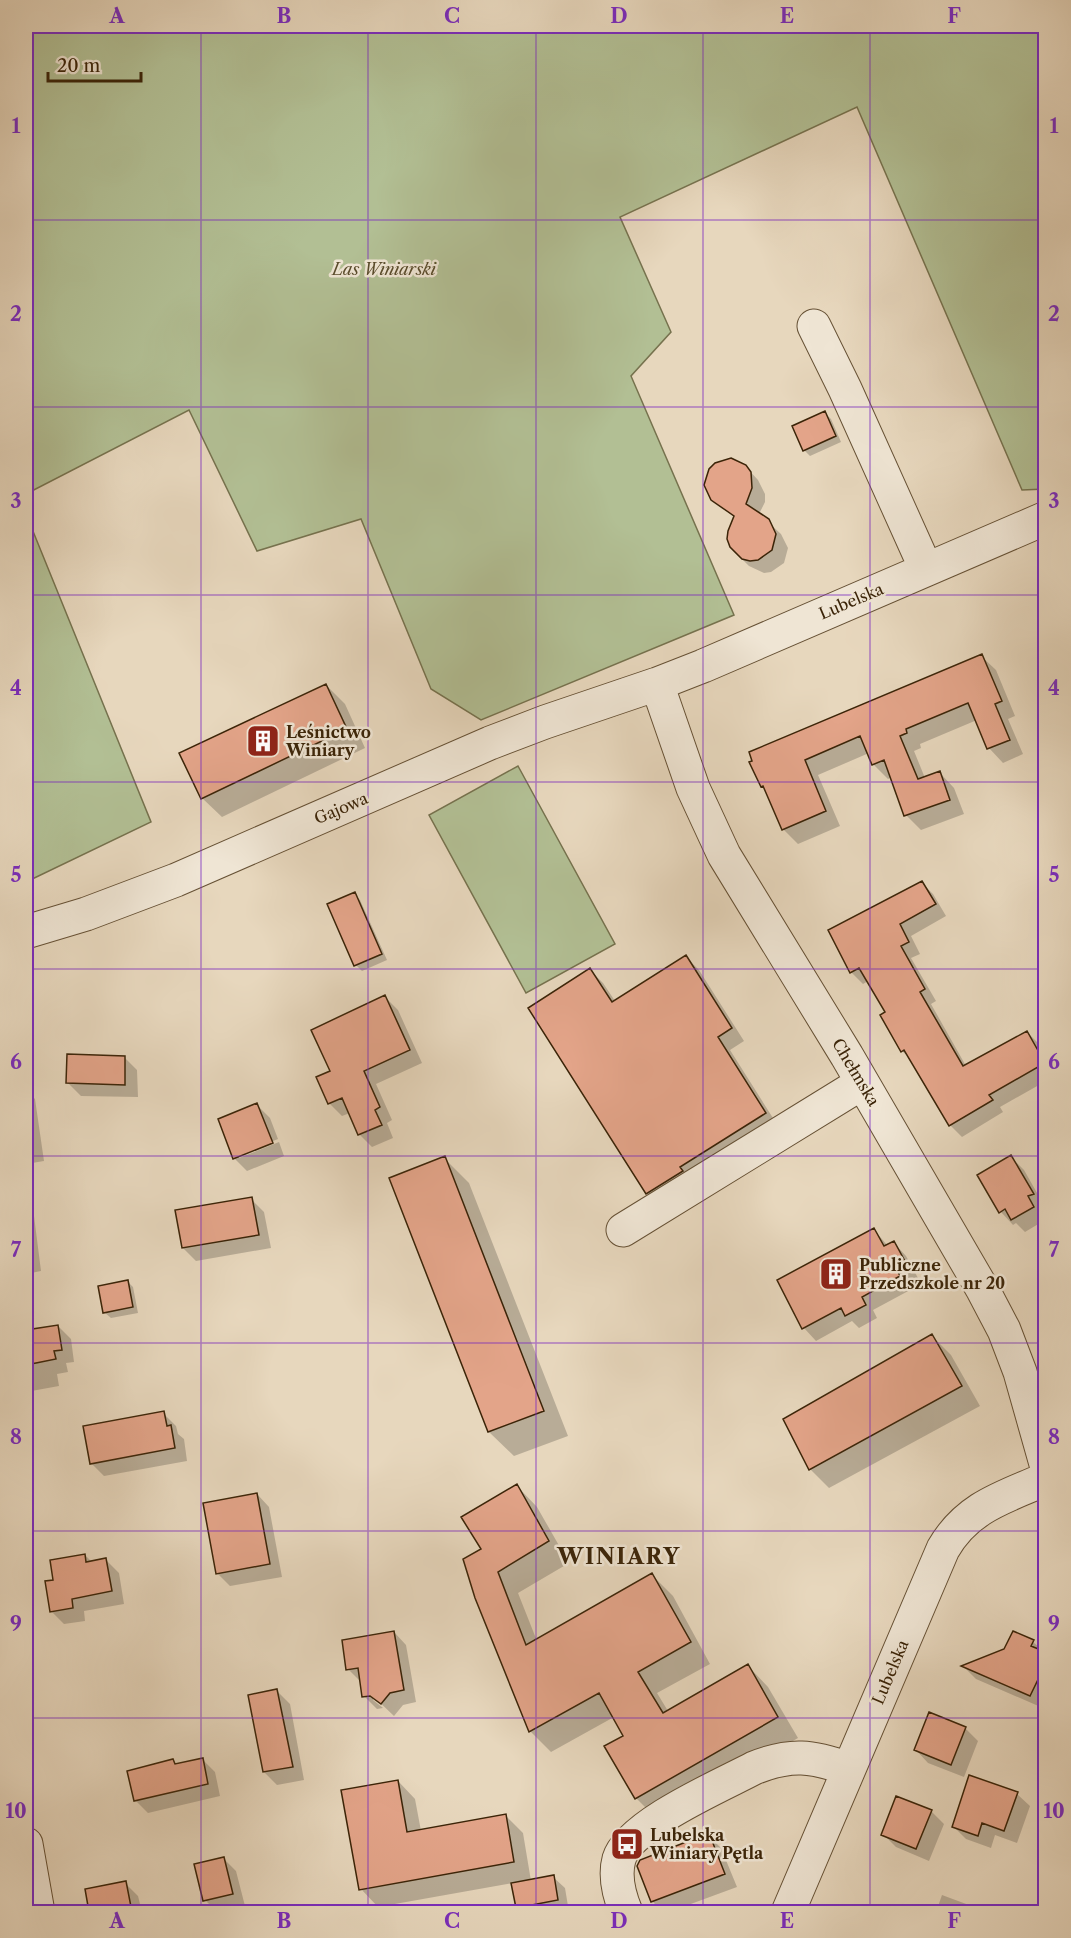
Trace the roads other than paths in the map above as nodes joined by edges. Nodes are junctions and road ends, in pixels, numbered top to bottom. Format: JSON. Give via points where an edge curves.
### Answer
{"nodes":[{"id":1,"x":814,"y":326,"type":"dead end"},
{"id":2,"x":1046,"y":518,"type":"edge"},
{"id":3,"x":926,"y":570,"type":"junction"},
{"id":4,"x":657,"y":684,"type":"junction"},
{"id":5,"x":26,"y":932,"type":"edge"},
{"id":6,"x":862,"y":1083,"type":"junction"},
{"id":7,"x":623,"y":1230,"type":"dead end"},
{"id":8,"x":1046,"y":1464,"type":"edge"},
{"id":9,"x":1046,"y":1479,"type":"edge"},
{"id":10,"x":849,"y":1769,"type":"junction"},
{"id":11,"x":26,"y":1844,"type":"edge"},
{"id":12,"x":38,"y":1912,"type":"edge"},
{"id":13,"x":626,"y":1912,"type":"edge"},
{"id":14,"x":788,"y":1912,"type":"edge"}],
"edges":[{"from":1,"to":3,"type":"street"},
{"from":2,"to":3,"type":"street","name":"Lubelska"},
{"from":3,"to":4,"type":"street","name":"Lubelska"},
{"from":4,"to":5,"type":"street","name":"Gajowa","via":[[490,743],[176,880]]},
{"from":4,"to":6,"type":"street","name":"Chełmska","via":[[693,788],[724,855]]},
{"from":6,"to":7,"type":"street"},
{"from":6,"to":8,"type":"street","name":"Chełmska","via":[[1004,1330]]},
{"from":9,"to":10,"type":"street","name":"Lubelska","via":[[977,1510],[952,1534]]},
{"from":10,"to":13,"type":"street","via":[[819,1759],[777,1760],[754,1768],[653,1822],[627,1844],[620,1857],[617,1885]]},
{"from":10,"to":14,"type":"street","name":"Lubelska"},
{"from":11,"to":12,"type":"street"}]}
